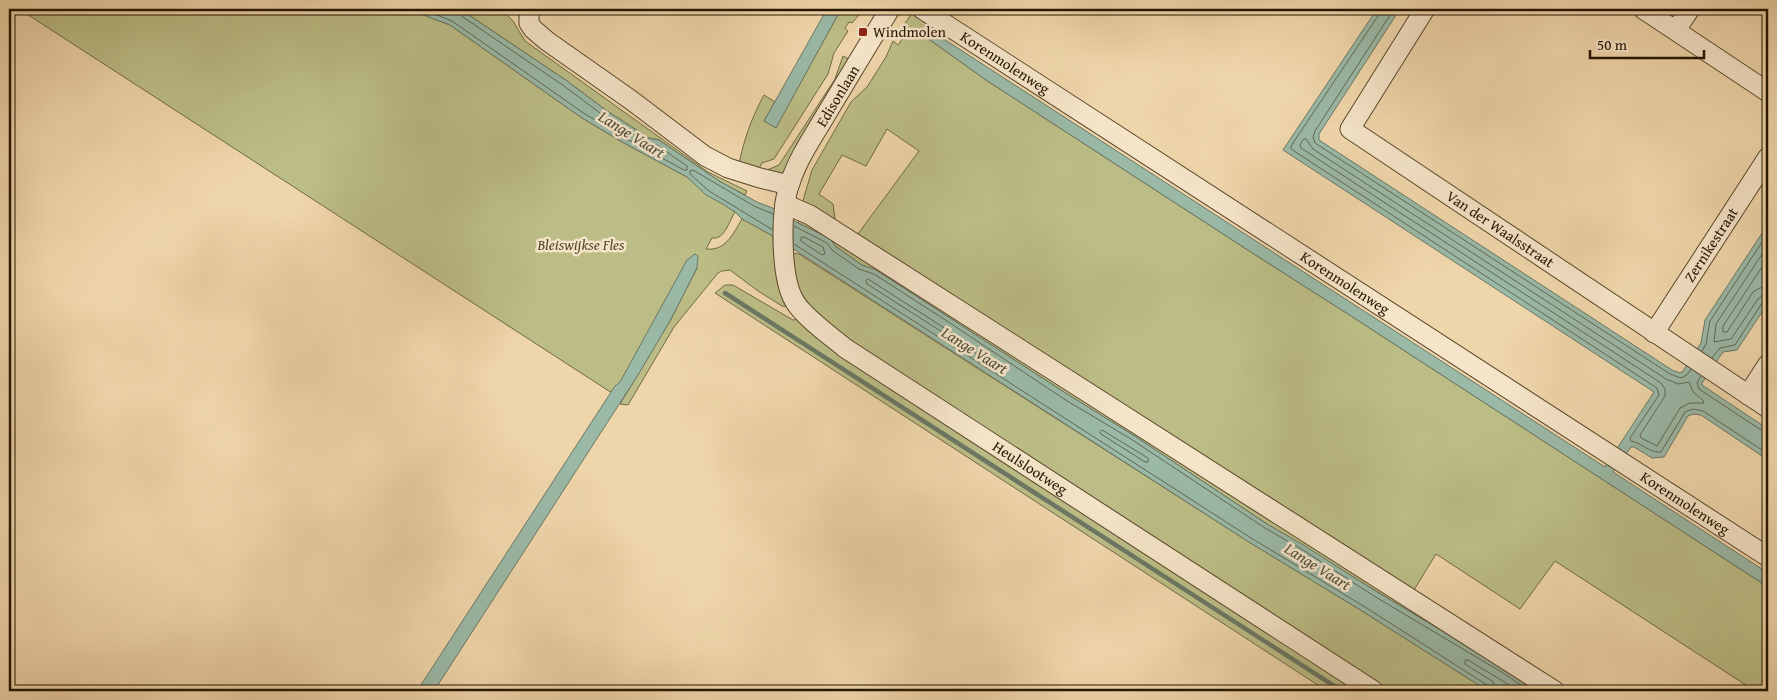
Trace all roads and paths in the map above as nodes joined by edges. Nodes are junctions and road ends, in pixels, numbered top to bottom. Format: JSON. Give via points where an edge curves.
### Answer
{"nodes":[{"id":1,"x":531,"y":9,"type":"edge"},
{"id":2,"x":890,"y":9,"type":"edge"},
{"id":3,"x":922,"y":9,"type":"edge"},
{"id":4,"x":1425,"y":9,"type":"edge"},
{"id":5,"x":1643,"y":9,"type":"edge"},
{"id":6,"x":1690,"y":9,"type":"edge"},
{"id":7,"x":1676,"y":30,"type":"junction"},
{"id":8,"x":1768,"y":92,"type":"edge"},
{"id":9,"x":1768,"y":157,"type":"edge"},
{"id":10,"x":789,"y":184,"type":"junction"},
{"id":11,"x":786,"y":204,"type":"junction"},
{"id":12,"x":1654,"y":333,"type":"junction"},
{"id":13,"x":1768,"y":364,"type":"edge"},
{"id":14,"x":1748,"y":395,"type":"junction"},
{"id":15,"x":1768,"y":408,"type":"edge"},
{"id":16,"x":1768,"y":558,"type":"edge"},
{"id":17,"x":1374,"y":691,"type":"edge"},
{"id":18,"x":1555,"y":691,"type":"edge"}],
"edges":[{"from":1,"to":10,"type":"street","via":[[529,23],[547,41],[706,156],[728,168]]},
{"from":2,"to":10,"type":"street","name":"Edisonlaan","via":[[809,143]]},
{"from":3,"to":16,"type":"street","name":"Korenmolenweg"},
{"from":4,"to":12,"type":"street","name":"Van der Waalsstraat","via":[[1350,129]]},
{"from":5,"to":7,"type":"street"},
{"from":6,"to":7,"type":"street"},
{"from":7,"to":8,"type":"street"},
{"from":9,"to":12,"type":"street","name":"Zernikestraat"},
{"from":10,"to":11,"type":"street","name":"Heulslootweg"},
{"from":11,"to":17,"type":"street","name":"Heulslootweg","via":[[784,259],[789,288],[795,303],[817,325],[845,348]]},
{"from":11,"to":18,"type":"street","via":[[810,215]]},
{"from":12,"to":14,"type":"street","name":"Van der Waalsstraat"},
{"from":13,"to":14,"type":"street"},
{"from":14,"to":15,"type":"street","name":"Van der Waalsstraat"}]}
